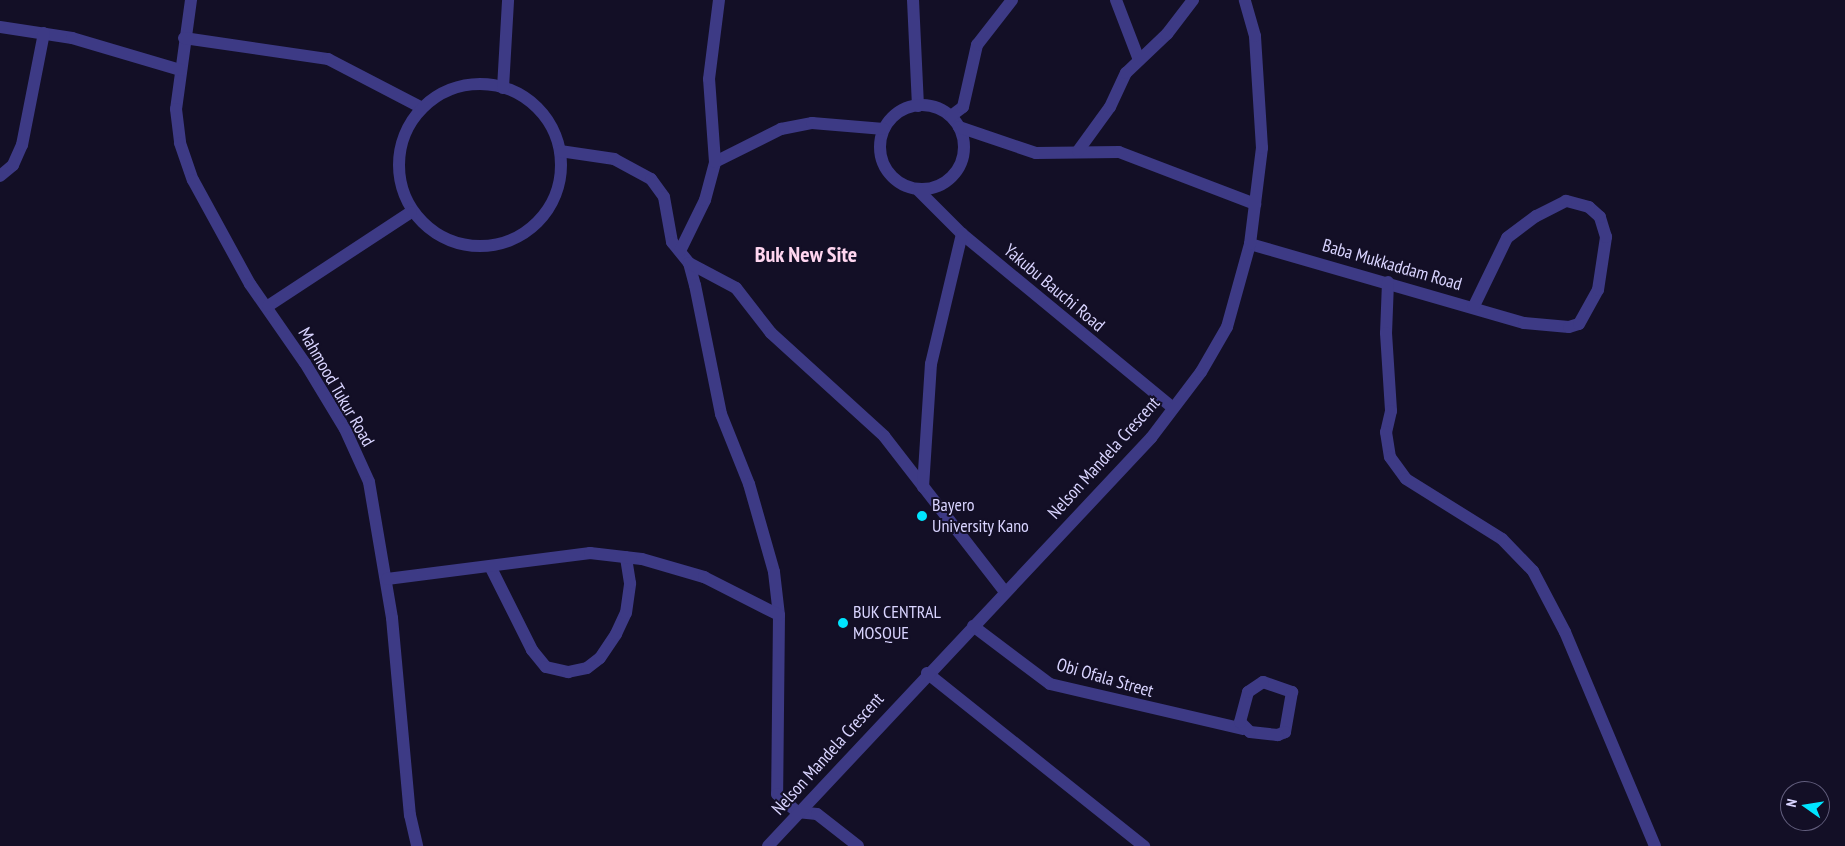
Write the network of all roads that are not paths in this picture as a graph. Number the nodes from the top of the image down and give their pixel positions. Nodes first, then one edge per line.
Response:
1 (191, 0) edge
2 (508, 0) edge
3 (719, 0) edge
4 (913, 0) edge
5 (1012, 0) edge
6 (1116, 0) edge
7 (1194, 0) edge
8 (1245, 0) edge
9 (0, 27) edge
10 (44, 33) junction
11 (184, 38) junction
12 (1139, 60) junction
13 (180, 70) junction
14 (503, 88) junction
15 (918, 106) junction
16 (422, 108) junction
17 (955, 122) junction
18 (884, 129) junction
19 (560, 151) junction
20 (1078, 151) junction
21 (716, 162) junction
22 (0, 176) edge
23 (917, 190) junction
24 (1255, 204) junction
25 (411, 212) junction
26 (962, 234) junction
27 (1250, 244) junction
28 (680, 251) junction
29 (689, 263) junction
30 (1388, 282) junction
31 (268, 306) junction
32 (1474, 306) junction
33 (1174, 408) junction
34 (923, 486) junction
35 (626, 557) junction
36 (491, 568) junction
37 (387, 579) junction
38 (1005, 592) junction
39 (779, 615) junction
40 (973, 626) junction
41 (927, 673) junction
42 (1243, 729) junction
43 (797, 812) junction
44 (417, 846) edge
45 (768, 846) edge
46 (858, 846) edge
47 (1144, 846) edge
48 (1655, 846) edge

1 - 11 street, Mahmood Tukur Road
2 - 14 street
3 - 21 street
4 - 15 street
5 - 17 street
6 - 12 street
7 - 12 street
8 - 24 street, Nelson Mandela Crescent
9 - 10 street
10 - 13 street
10 - 22 street
11 - 13 street, Mahmood Tukur Road
11 - 16 street
12 - 20 street
13 - 31 street, Mahmood Tukur Road
14 - 16 street
14 - 19 street
15 - 17 street
15 - 18 street
16 - 25 street
17 - 20 street
17 - 23 street
18 - 21 street
18 - 23 street
19 - 25 street
19 - 28 street
20 - 24 street
21 - 28 street
23 - 26 street, Yakubu Bauchi Road
24 - 27 street, Nelson Mandela Crescent
25 - 31 street
26 - 33 street, Yakubu Bauchi Road
26 - 34 street
27 - 30 street, Baba Mukkaddam Road
27 - 33 street, Nelson Mandela Crescent
28 - 29 street
29 - 34 street
29 - 39 street
30 - 32 street, Baba Mukkaddam Road
30 - 48 street
31 - 37 street, Mahmood Tukur Road
32 - 32 street, Baba Mukkaddam Road
33 - 38 street, Nelson Mandela Crescent
34 - 38 street
35 - 36 street
35 - 36 street
35 - 39 street
36 - 37 street
37 - 44 street, Mahmood Tukur Road
38 - 40 street, Nelson Mandela Crescent
39 - 43 street
40 - 41 street, Nelson Mandela Crescent
40 - 42 street, Obi Ofala Street
41 - 43 street, Nelson Mandela Crescent
41 - 47 street
42 - 42 street
43 - 45 street, Nelson Mandela Crescent
43 - 46 street

